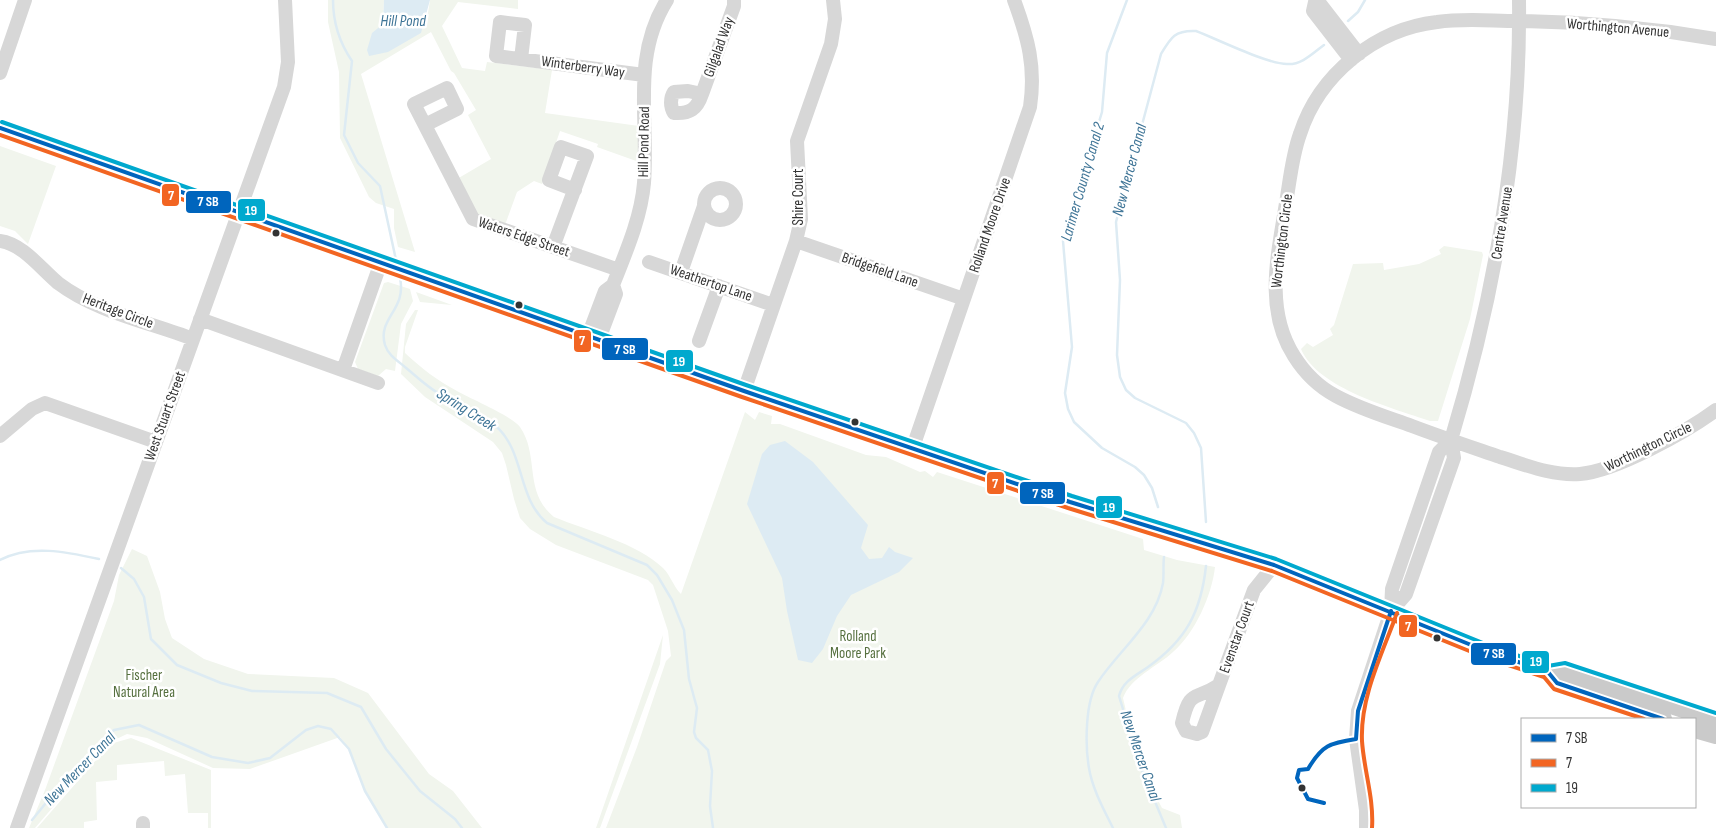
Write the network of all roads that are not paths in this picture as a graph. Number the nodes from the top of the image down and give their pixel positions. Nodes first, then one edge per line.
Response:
1 (25, 0) edge
2 (285, 0) edge
3 (667, 0) edge
4 (734, 0) edge
5 (833, 0) edge
6 (1014, 0) edge
7 (1519, 0) edge
8 (1314, 1) edge
9 (1519, 22) junction
10 (1716, 39) edge
11 (1355, 57) junction
12 (521, 59) dead end
13 (0, 73) edge
14 (644, 75) junction
15 (702, 94) dead end
16 (425, 125) dead end
17 (0, 128) edge
18 (574, 190) dead end
19 (704, 206) dead end
20 (239, 212) junction
21 (0, 241) edge
22 (796, 241) junction
23 (553, 247) junction
24 (649, 262) dead end
25 (386, 264) junction
26 (619, 270) junction
27 (681, 272) junction
28 (719, 286) junction
29 (964, 298) junction
30 (773, 305) junction
31 (200, 319) junction
32 (593, 338) junction
33 (193, 339) junction
34 (700, 341) dead end
35 (343, 370) junction
36 (378, 383) dead end
37 (744, 391) junction
38 (1716, 410) edge
39 (0, 436) edge
40 (1450, 440) junction
41 (156, 442) junction
42 (913, 447) junction
43 (1255, 559) junction
44 (1274, 565) junction
45 (1254, 590) junction
46 (1391, 611) junction
47 (1548, 672) junction
48 (1219, 685) dead end
49 (1666, 712) edge
50 (1716, 720) edge
51 (1696, 729) edge
52 (1716, 735) edge
53 (17, 828) edge
54 (1366, 828) edge

1 - 13 street
2 - 20 street, West Stuart Street
3 - 14 street, Hill Pond Road
4 - 15 street, Gilgalad Way
5 - 22 street, Shire Court
6 - 29 street, Rolland Moore Drive
7 - 9 street, Centre Avenue
8 - 11 street
9 - 10 street, Worthington Avenue
9 - 11 street, Worthington Circle
9 - 40 street, Centre Avenue
11 - 40 street, Worthington Circle
12 - 14 street, Winterberry Way
14 - 26 street, Hill Pond Road
16 - 23 street, Waters Edge Street
17 - 20 main road
18 - 23 street
19 - 27 street
20 - 25 main road
20 - 31 street, West Stuart Street
21 - 33 street, Heritage Circle
22 - 29 street, Bridgefield Lane
22 - 30 street, Shire Court
23 - 26 street, Waters Edge Street
24 - 27 street, Weathertop Lane
25 - 32 main road
25 - 35 street
26 - 32 street, Hill Pond Road
27 - 28 street, Weathertop Lane
28 - 30 street, Weathertop Lane
28 - 34 street
29 - 42 street, Rolland Moore Drive
30 - 37 street, Shire Court
31 - 33 street, West Stuart Street
31 - 35 street
32 - 37 main road
33 - 41 street, West Stuart Street
35 - 36 street
37 - 42 main road
38 - 40 street, Worthington Circle
39 - 41 street
40 - 46 street, Centre Avenue
41 - 53 street, West Stuart Street
42 - 43 main road
43 - 44 main road
43 - 45 street, Evenstar Court
44 - 45 street, Evenstar Court
44 - 46 main road
45 - 48 street, Evenstar Court
46 - 47 main road
46 - 54 street
47 - 49 main road
47 - 49 main road
49 - 50 main road
51 - 52 main road

